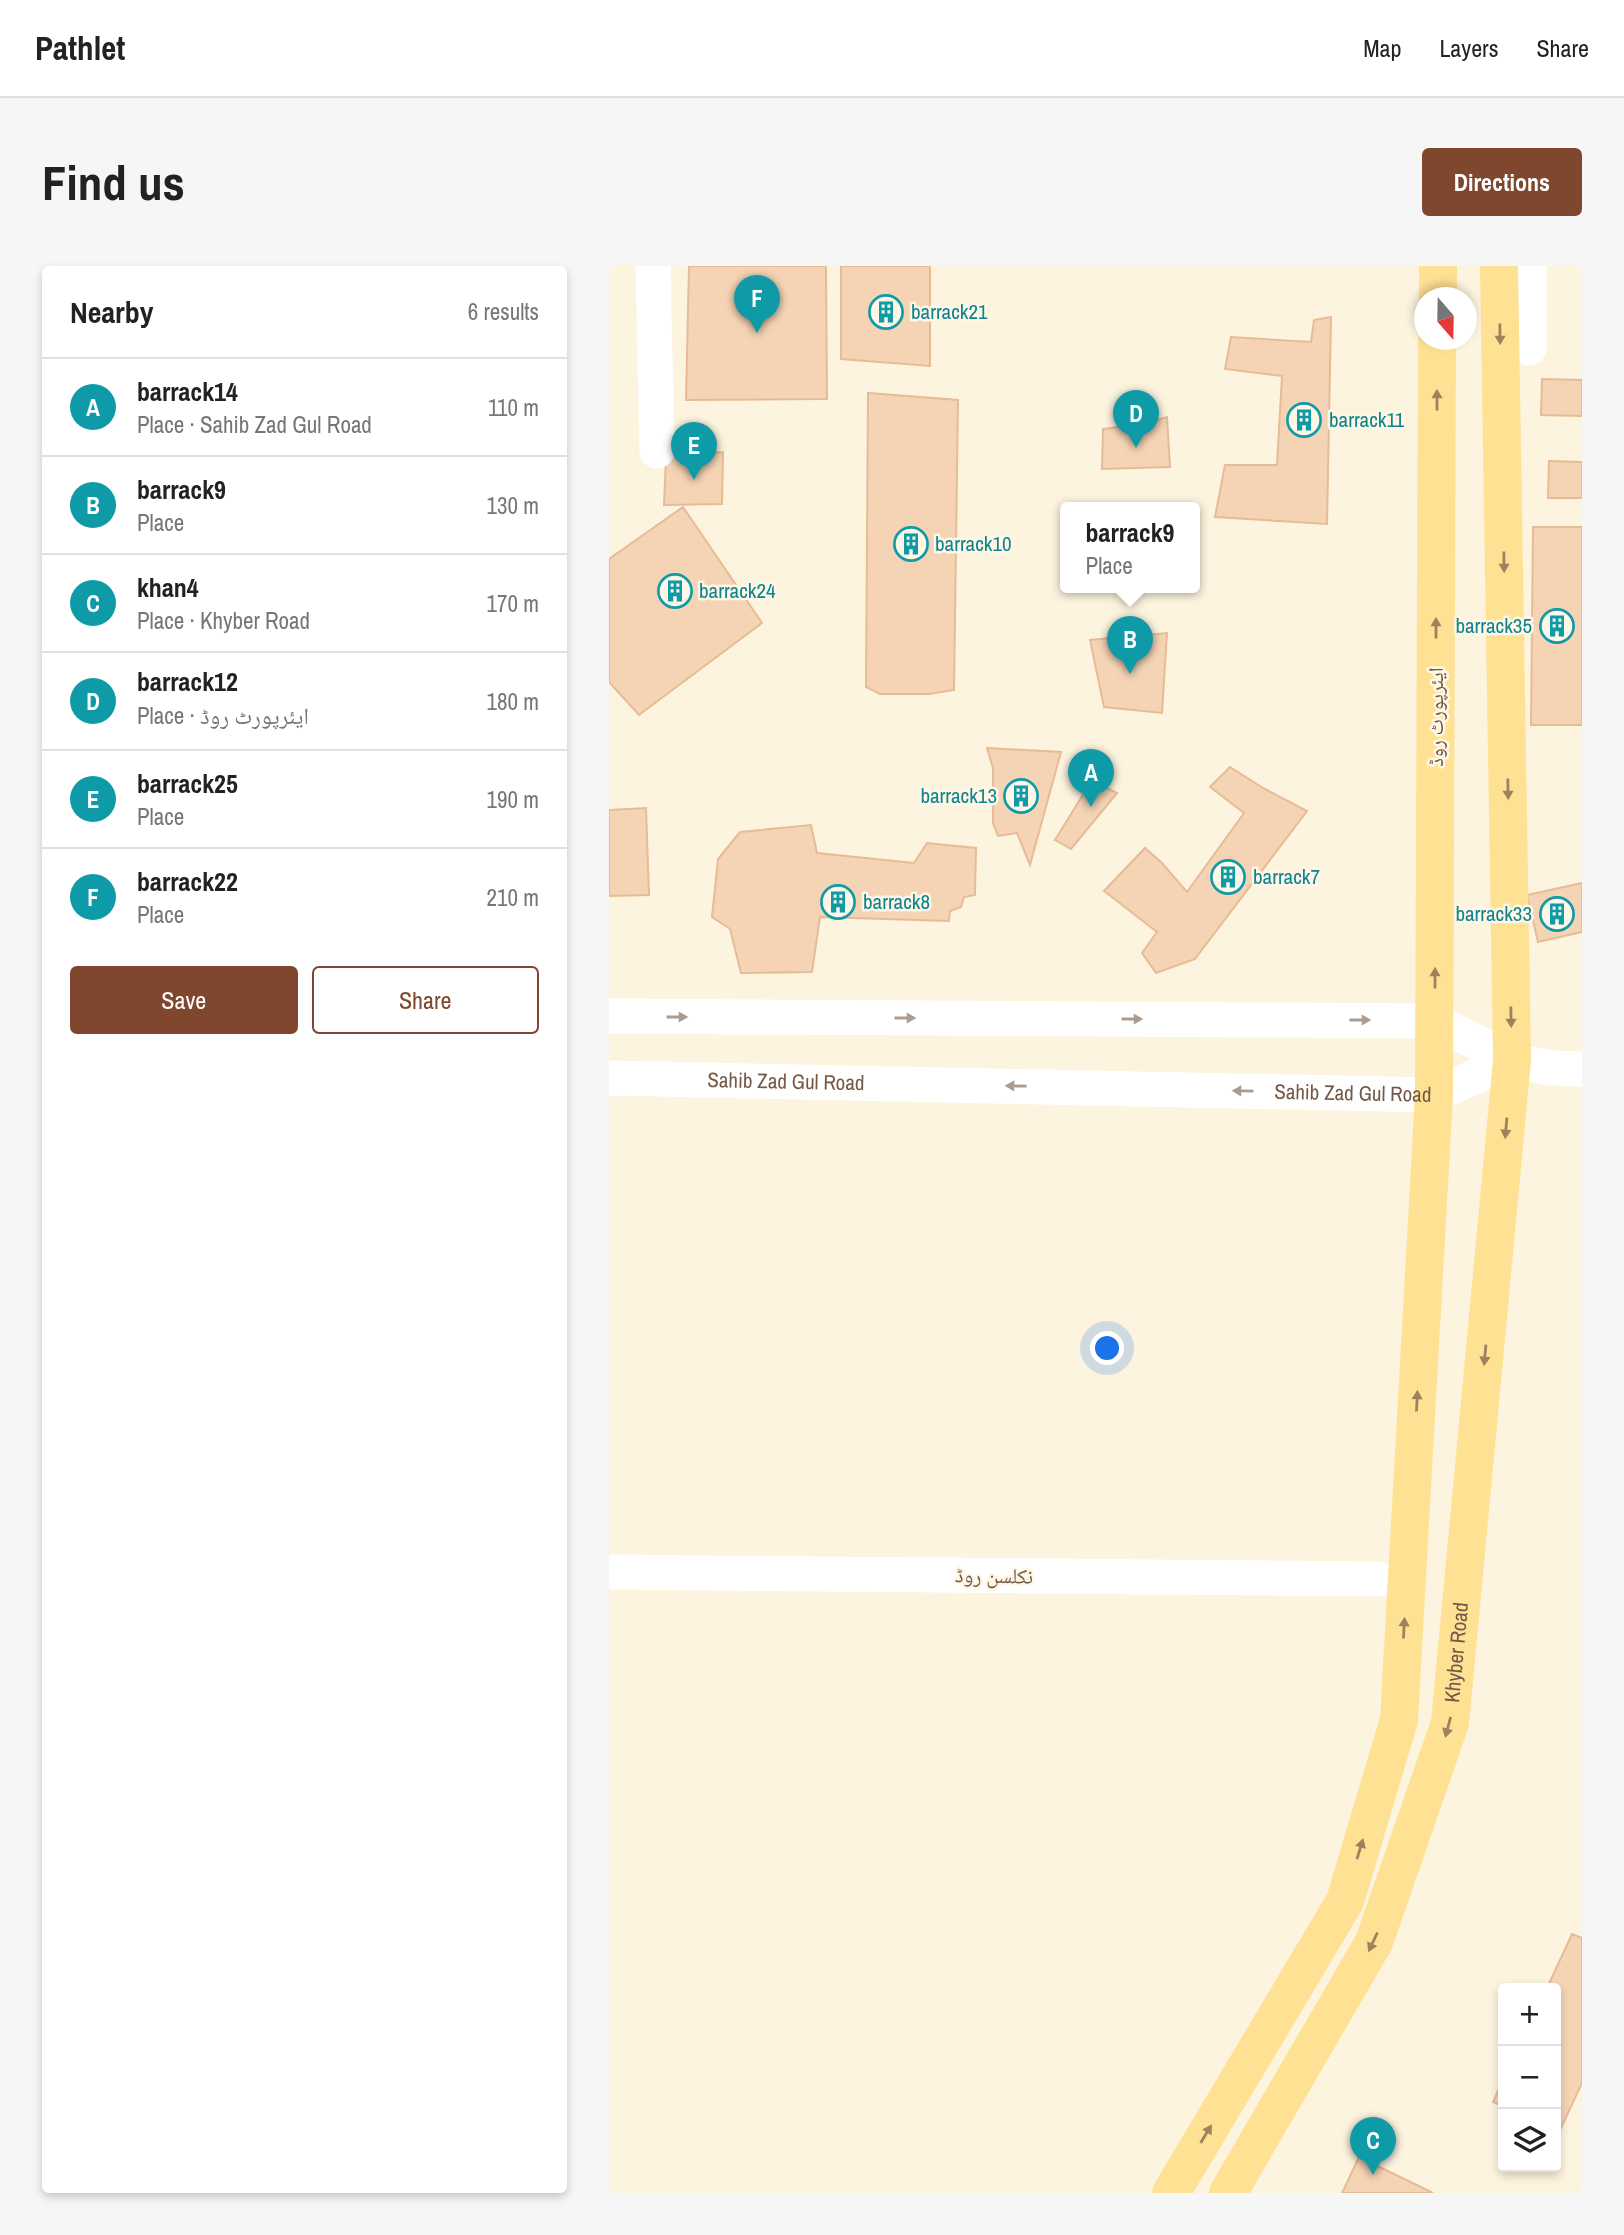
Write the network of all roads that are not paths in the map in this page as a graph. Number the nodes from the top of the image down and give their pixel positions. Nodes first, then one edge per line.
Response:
1 (653, 266) edge
2 (1438, 266) edge
3 (1499, 266) edge
4 (1529, 266) edge
5 (1438, 287) edge
6 (1529, 348) dead end
7 (1437, 350) edge
8 (657, 451) dead end
9 (609, 1016) edge
10 (1434, 1021) junction
11 (1512, 1060) junction
12 (1582, 1069) edge
13 (609, 1078) edge
14 (1434, 1095) junction
15 (609, 1572) edge
16 (1378, 1579) dead end
17 (1171, 2193) edge
18 (1228, 2193) edge

1 - 8 street
2 - 5 main road
3 -> 11 main road, Khyber Road
4 - 6 street
10 -> 7 main road, ایئرپورٹ روڈ
9 -> 10 street
10 - 11 street
10 - 14 main road, ایئرپورٹ روڈ
11 - 12 street
11 - 14 street, Sahib Zad Gul Road
11 -> 18 main road, Khyber Road
14 -> 13 street, Sahib Zad Gul Road
17 -> 14 main road
15 - 16 street, نکلسن روڈ

